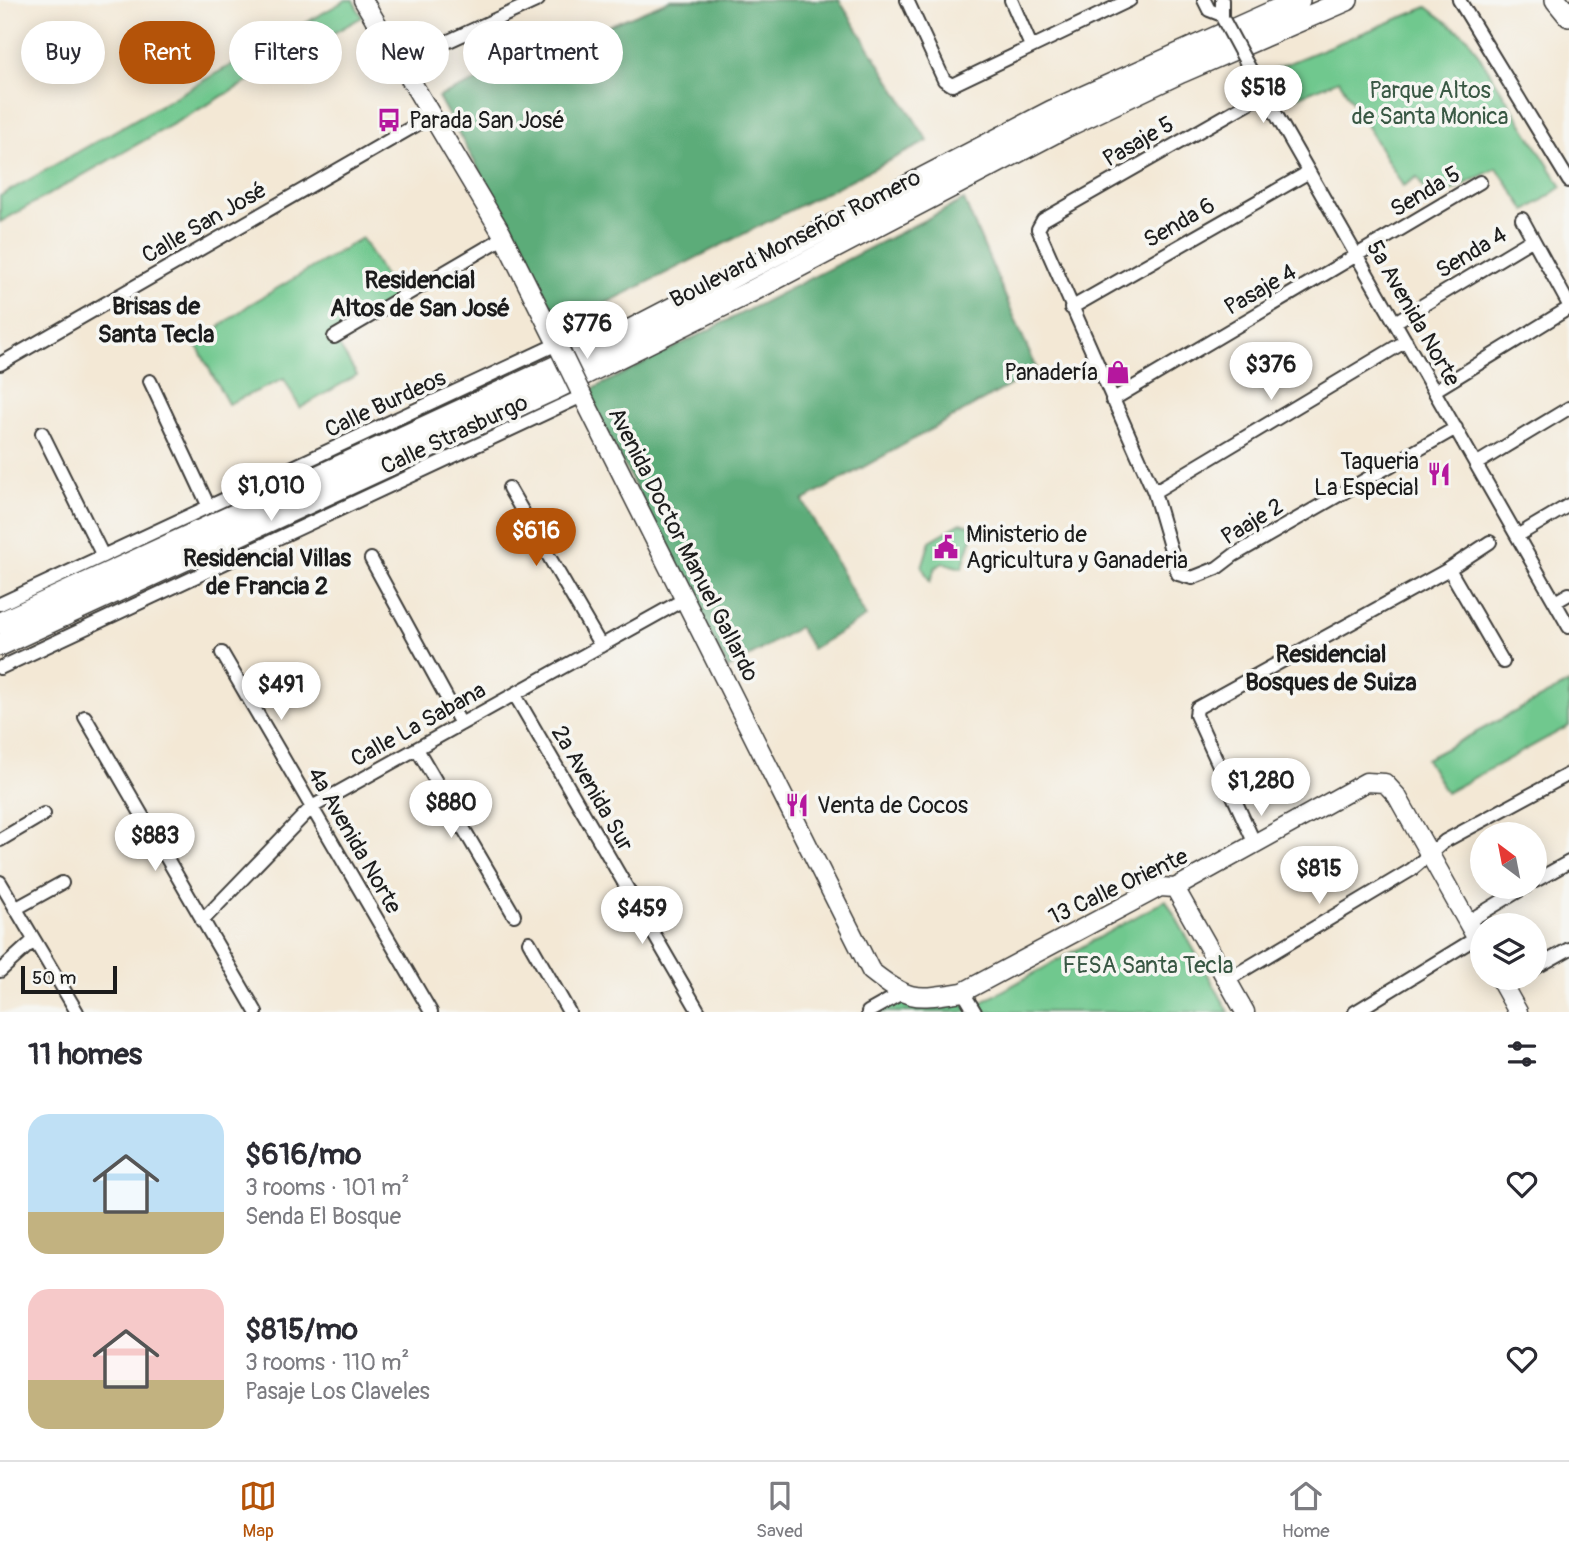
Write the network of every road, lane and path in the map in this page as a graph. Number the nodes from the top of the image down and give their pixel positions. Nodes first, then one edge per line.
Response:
1 (363, 0) edge
2 (538, 0) edge
3 (906, 0) edge
4 (1011, 0) edge
5 (1204, 0) edge
6 (1222, 0) edge
7 (1299, 0) edge
8 (1347, 0) edge
9 (1459, 0) edge
10 (1556, 0) edge
11 (1123, 1) edge
12 (1569, 16) edge
13 (1223, 17) junction
14 (449, 41) edge
15 (1031, 46) junction
16 (1264, 94) junction
17 (430, 117) junction
18 (1309, 172) junction
19 (1569, 181) edge
20 (1480, 182) dead end
21 (1522, 219) dead end
22 (503, 238) junction
23 (1533, 239) junction
24 (1357, 257) junction
25 (1569, 307) edge
26 (1071, 308) junction
27 (1395, 323) junction
28 (334, 337) dead end
29 (1406, 341) junction
30 (559, 347) junction
31 (0, 364) edge
32 (150, 381) dead end
33 (1434, 391) junction
34 (580, 393) junction
35 (1112, 400) junction
36 (1569, 408) edge
37 (1456, 428) junction
38 (42, 433) dead end
39 (1476, 464) junction
40 (509, 488) dead end
41 (1154, 492) junction
42 (1569, 505) edge
43 (209, 508) junction
44 (1517, 536) junction
45 (1490, 542) dead end
46 (103, 556) junction
47 (371, 559) dead end
48 (1449, 569) junction
49 (1569, 594) edge
50 (683, 600) junction
51 (1555, 602) junction
52 (0, 604) edge
53 (0, 623) edge
54 (1569, 627) edge
55 (0, 645) edge
56 (601, 646) junction
57 (222, 653) dead end
58 (1503, 662) dead end
59 (0, 668) edge
60 (515, 695) junction
61 (85, 717) dead end
62 (461, 724) junction
63 (417, 749) junction
64 (1569, 774) edge
65 (312, 807) junction
66 (44, 814) dead end
67 (0, 840) edge
68 (1255, 844) junction
69 (1428, 854) junction
70 (1569, 862) edge
71 (1547, 874) edge
72 (0, 883) edge
73 (62, 883) dead end
74 (1175, 888) junction
75 (1512, 900) edge
76 (15, 909) junction
77 (1498, 913) edge
78 (514, 915) dead end
79 (202, 921) junction
80 (1470, 927) edge
81 (1470, 939) edge
82 (33, 941) junction
83 (529, 942) dead end
84 (1569, 949) edge
85 (1547, 961) edge
86 (0, 971) edge
87 (1227, 979) junction
88 (1510, 990) edge
89 (963, 992) junction
90 (900, 994) junction
91 (77, 1012) edge
92 (256, 1012) edge
93 (431, 1012) edge
94 (569, 1012) edge
95 (699, 1012) edge
96 (868, 1012) edge
97 (975, 1012) edge
98 (1245, 1012) edge
99 (1355, 1012) edge
100 (1518, 1012) edge

1 - 17 street, Avenida Doctor Manuel Gallardo
2 - 14 street
3 - 15 street
4 - 15 street
5 - 13 street, 5a Avenida Norte
6 - 13 street, 5a Avenida Norte
7 - 53 highway, Boulevard Monseñor Romero
8 - 55 highway, Boulevard Monseñor Romero
9 - 19 street
10 - 12 highway
11 - 15 street
13 - 16 street, 5a Avenida Norte, bridge
16 - 18 street, 5a Avenida Norte
16 - 26 street, Pasaje 5
17 - 22 street, Avenida Doctor Manuel Gallardo
17 - 31 street, Calle San José
18 - 24 street, 5a Avenida Norte
18 - 26 street, Senda 6
20 - 24 street, Senda 5
21 - 23 street
22 - 28 street
22 - 30 street, Avenida Doctor Manuel Gallardo
23 - 25 street
23 - 27 street, Senda 4
24 - 27 street, 5a Avenida Norte
24 - 35 street, Pasaje 4
25 - 33 street
26 - 35 street
27 - 29 street, 5a Avenida Norte
29 - 33 street, 5a Avenida Norte
29 - 41 street
30 - 34 street, Avenida Doctor Manuel Gallardo, bridge
30 - 43 street, Calle Burdeos
32 - 43 street
33 - 37 street, 5a Avenida Norte
34 - 50 street, Avenida Doctor Manuel Gallardo
34 - 59 street, Calle Strasburgo
35 - 41 street
36 - 39 street
37 - 39 street, 5a Avenida Norte
37 - 41 street, Paaje 2
38 - 46 street
39 - 44 street, 5a Avenida Norte
40 - 56 street
42 - 44 street
43 - 46 street, Calle Burdeos
44 - 51 street, 5a Avenida Norte
45 - 48 street
46 - 52 street, Calle Burdeos
47 - 62 street
48 - 58 street
48 - 68 street
49 - 51 street
50 - 56 street, Calle La Sabana
50 - 90 street, Avenida Doctor Manuel Gallardo
51 - 54 street, 5a Avenida Norte
56 - 60 street, Calle La Sabana
57 - 65 street, 4a Avenida Norte
60 - 62 street, Calle La Sabana
60 - 95 street, 2a Avenida Sur
61 - 79 street
62 - 63 street, Calle La Sabana
63 - 65 street, Calle La Sabana
63 - 78 street
64 - 69 street
65 - 79 street, Calle La Sabana
65 - 93 street, 4a Avenida Norte
66 - 67 street
68 - 69 street, 13 Calle Oriente
68 - 74 street, 13 Calle Oriente
69 - 80 street
69 - 87 street
70 - 71 street
72 - 76 street
73 - 76 street
74 - 87 street
74 - 89 street, 13 Calle Oriente
75 - 77 street
76 - 82 street
79 - 92 street
81 - 99 street
82 - 86 street
82 - 91 street
83 - 94 street
84 - 85 street
87 - 98 street
88 - 100 street
89 - 90 street
89 - 97 street
90 - 96 street

